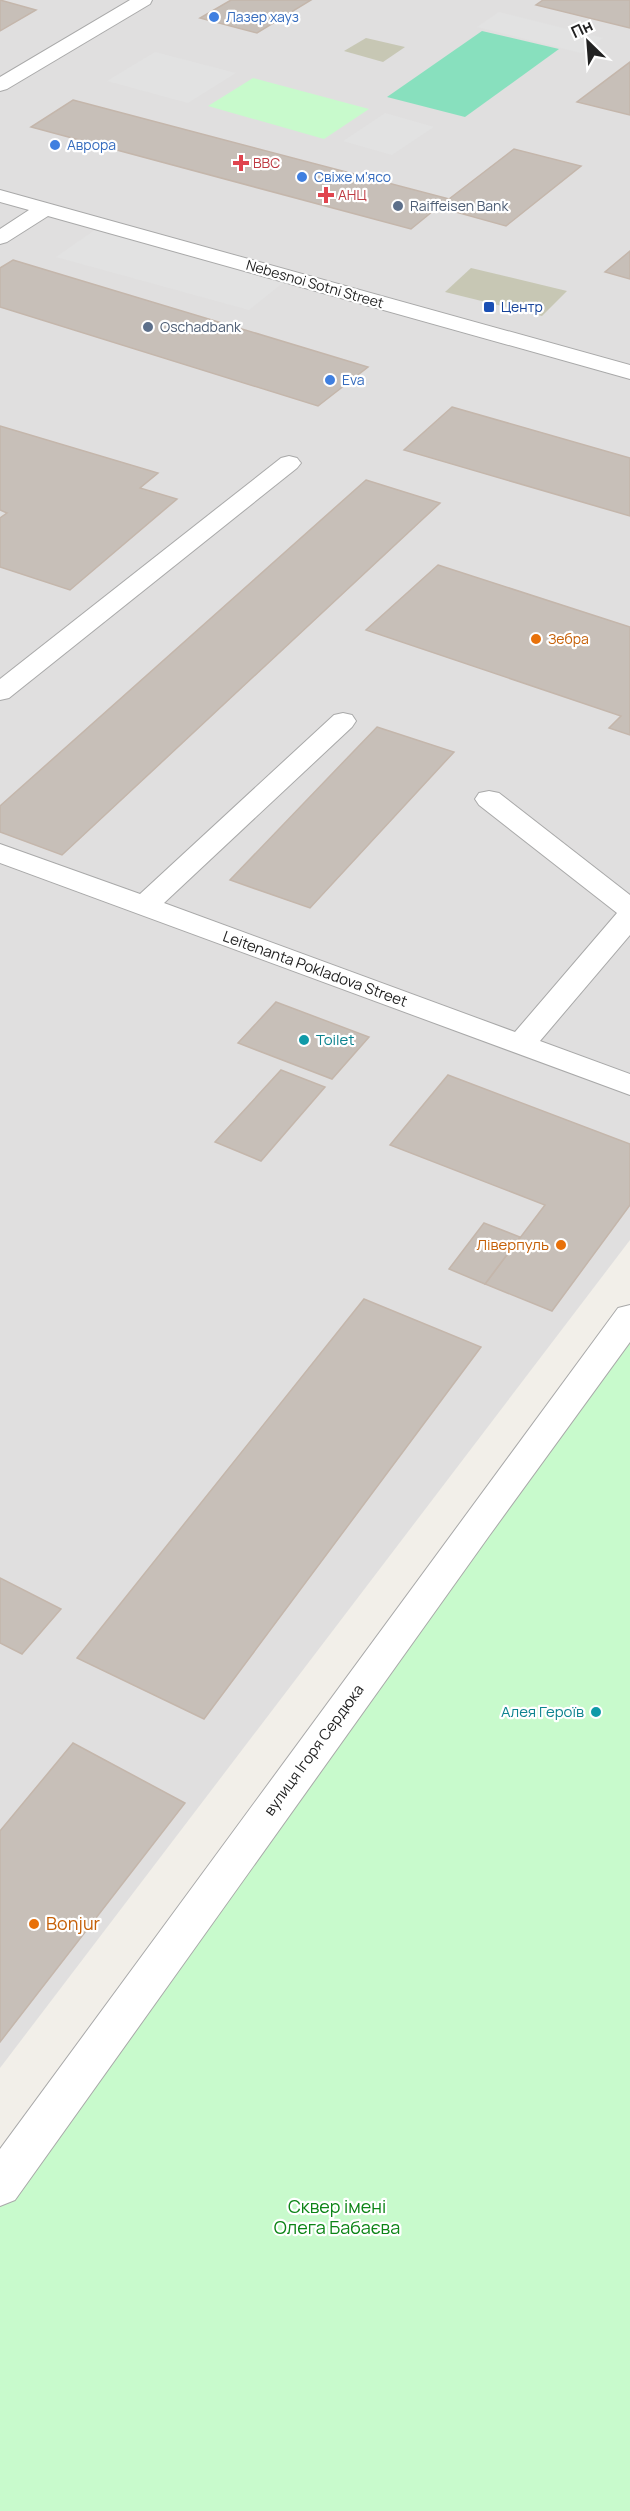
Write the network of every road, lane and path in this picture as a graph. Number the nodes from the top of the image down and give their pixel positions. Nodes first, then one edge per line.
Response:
1 (143, 0) edge
2 (0, 85) edge
3 (0, 196) edge
4 (45, 209) junction
5 (0, 238) edge
6 (630, 372) edge
7 (289, 463) dead end
8 (0, 692) edge
9 (344, 721) dead end
10 (489, 798) dead end
11 (0, 853) edge
12 (144, 906) junction
13 (630, 909) edge
14 (630, 916) edge
15 (520, 1045) junction
16 (630, 1085) edge
17 (630, 1317) edge
18 (0, 2185) edge

1 - 2 street
3 - 4 street, Nebesnoi Sotni Street
4 - 5 street
4 - 6 street, Nebesnoi Sotni Street
7 - 8 street
9 - 12 street
10 - 13 street
11 - 12 street, Leitenanta Pokladova Street
12 - 15 street, Leitenanta Pokladova Street
14 - 15 street
15 - 16 street, Leitenanta Pokladova Street
17 - 18 street, вулиця Ігоря Сердюка

